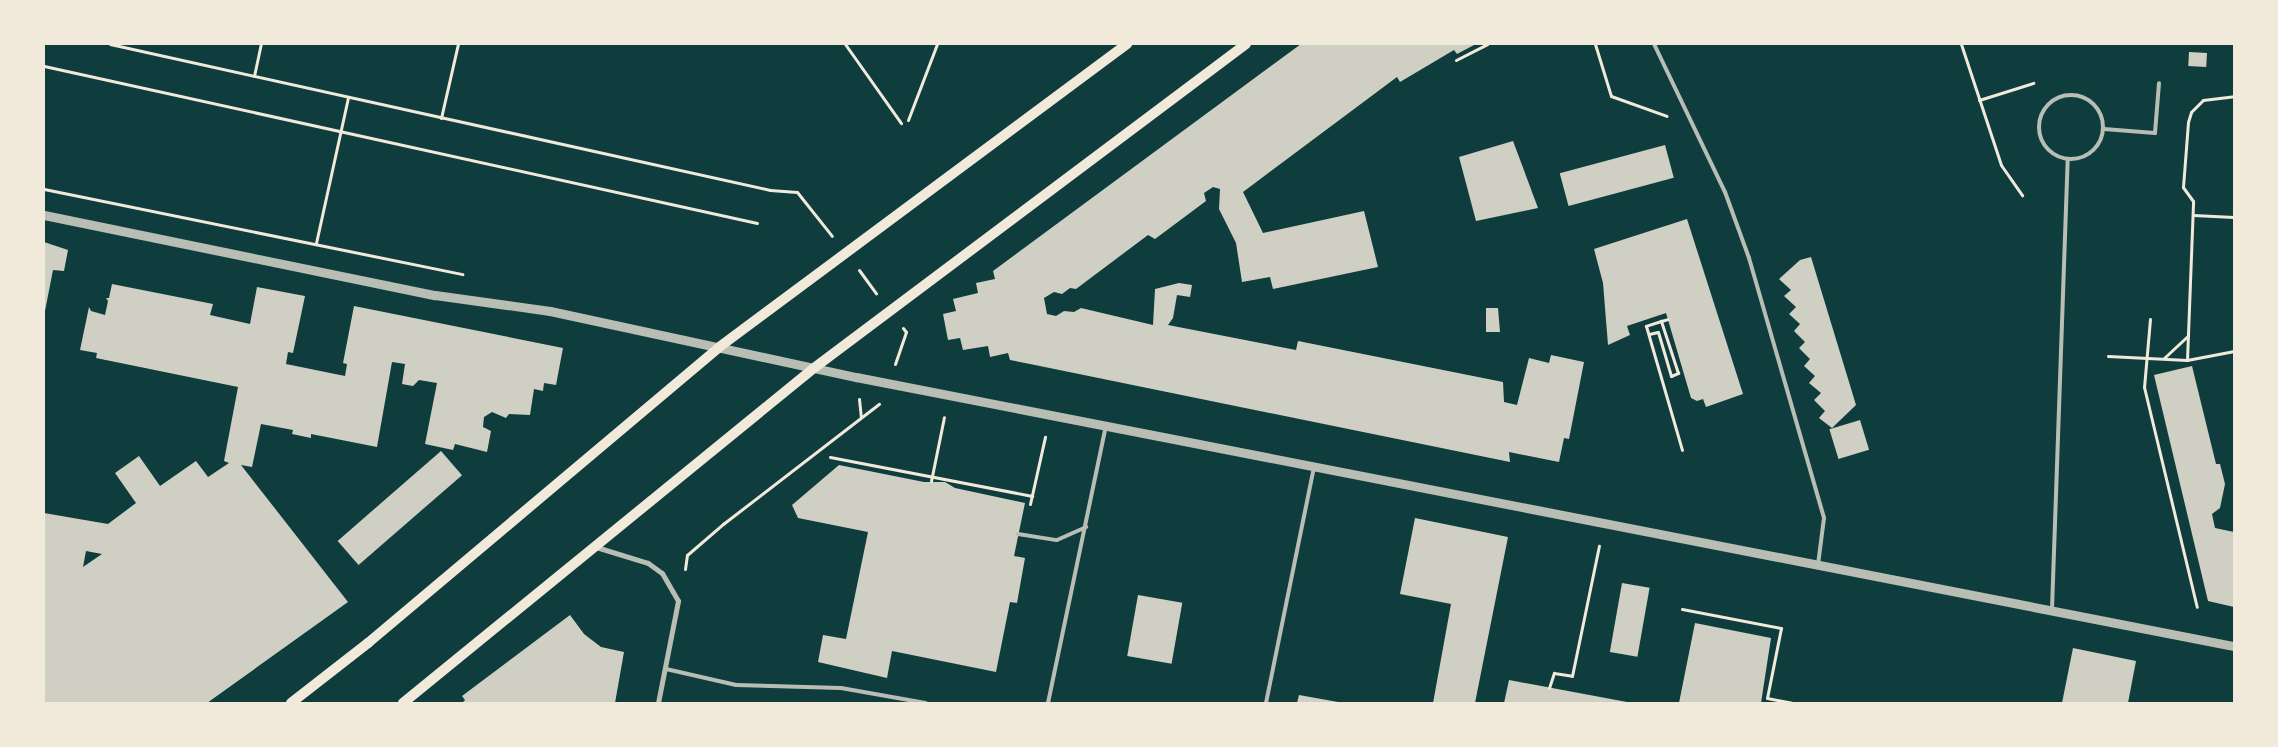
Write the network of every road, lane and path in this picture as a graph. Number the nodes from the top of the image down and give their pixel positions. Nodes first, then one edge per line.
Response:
1 (110, 44) edge
2 (261, 44) edge
3 (458, 44) edge
4 (845, 44) edge
5 (937, 44) edge
6 (1127, 44) edge
7 (1246, 44) edge
8 (1487, 44) edge
9 (1595, 44) edge
10 (1654, 44) edge
11 (1960, 44) edge
12 (1456, 60) dead end
13 (44, 66) edge
14 (254, 76) junction
15 (2159, 83) dead end
16 (2033, 84) dead end
17 (2234, 96) edge
18 (348, 97) junction
19 (1979, 100) junction
20 (441, 118) junction
21 (1671, 118) dead end
22 (908, 120) dead end
23 (901, 123) dead end
24 (2104, 129) junction
25 (340, 131) junction
26 (2068, 160) junction
27 (44, 189) edge
28 (2022, 195) dead end
29 (44, 215) edge
30 (2193, 215) junction
31 (2234, 217) edge
32 (757, 223) dead end
33 (316, 243) junction
34 (845, 252) junction
35 (469, 276) dead end
36 (889, 310) junction
37 (1668, 319) dead end
38 (2150, 319) dead end
39 (1661, 321) junction
40 (1649, 334) junction
41 (2188, 336) junction
42 (718, 348) junction
43 (2234, 351) edge
44 (897, 356) dead end
45 (2108, 356) dead end
46 (2147, 358) junction
47 (2164, 358) junction
48 (2188, 360) junction
49 (814, 368) junction
50 (884, 398) dead end
51 (944, 417) dead end
52 (1106, 426) junction
53 (1044, 437) dead end
54 (1682, 450) dead end
55 (830, 457) dead end
56 (1314, 466) junction
57 (932, 476) junction
58 (930, 481) dead end
59 (1032, 496) junction
60 (1030, 504) dead end
61 (1086, 527) junction
62 (1018, 534) dead end
63 (596, 546) junction
64 (1599, 546) dead end
65 (1818, 565) junction
66 (678, 601) junction
67 (2197, 607) dead end
68 (1682, 609) dead end
69 (2052, 611) junction
70 (2234, 646) edge
71 (666, 669) junction
72 (1550, 688) dead end
73 (291, 703) edge
74 (403, 703) edge
75 (658, 703) edge
76 (926, 703) edge
77 (1048, 703) edge
78 (1266, 703) edge
79 (1792, 703) edge

1 - 14 path
2 - 14 path
3 - 20 path
4 - 23 path
5 - 22 path
6 - 34 main road
7 - 36 main road
8 - 12 path
9 - 21 path
10 - 65 lane
11 - 19 path
13 - 25 path
14 - 18 path
15 - 24 lane
16 - 19 path
17 - 30 path
18 - 20 path
18 - 25 path
19 - 28 path
20 - 34 path
24 - 26 lane
24 - 26 lane
25 - 32 path
25 - 33 path
26 - 69 lane
27 - 33 path
29 - 42 street
30 - 31 path
30 - 41 path
33 - 35 path
34 - 36 path
34 - 42 main road
36 - 44 path
36 - 49 main road
37 - 39 path
38 - 46 path
39 - 40 path
39 - 40 path
40 - 54 path
41 - 47 path
41 - 48 path
42 - 49 street
42 - 73 main road
43 - 48 path
45 - 46 path
46 - 47 path
46 - 67 path
47 - 48 path
49 - 52 street
49 - 63 main road
50 - 66 path
51 - 57 path
52 - 56 street
52 - 61 lane
53 - 59 path
55 - 57 path
56 - 65 street
56 - 78 lane
57 - 58 path
57 - 59 path
59 - 60 path
61 - 62 lane
61 - 77 lane
63 - 66 street
63 - 74 main road
64 - 72 path
65 - 69 street
66 - 71 street
68 - 79 path
69 - 70 street
71 - 75 street
71 - 76 lane

